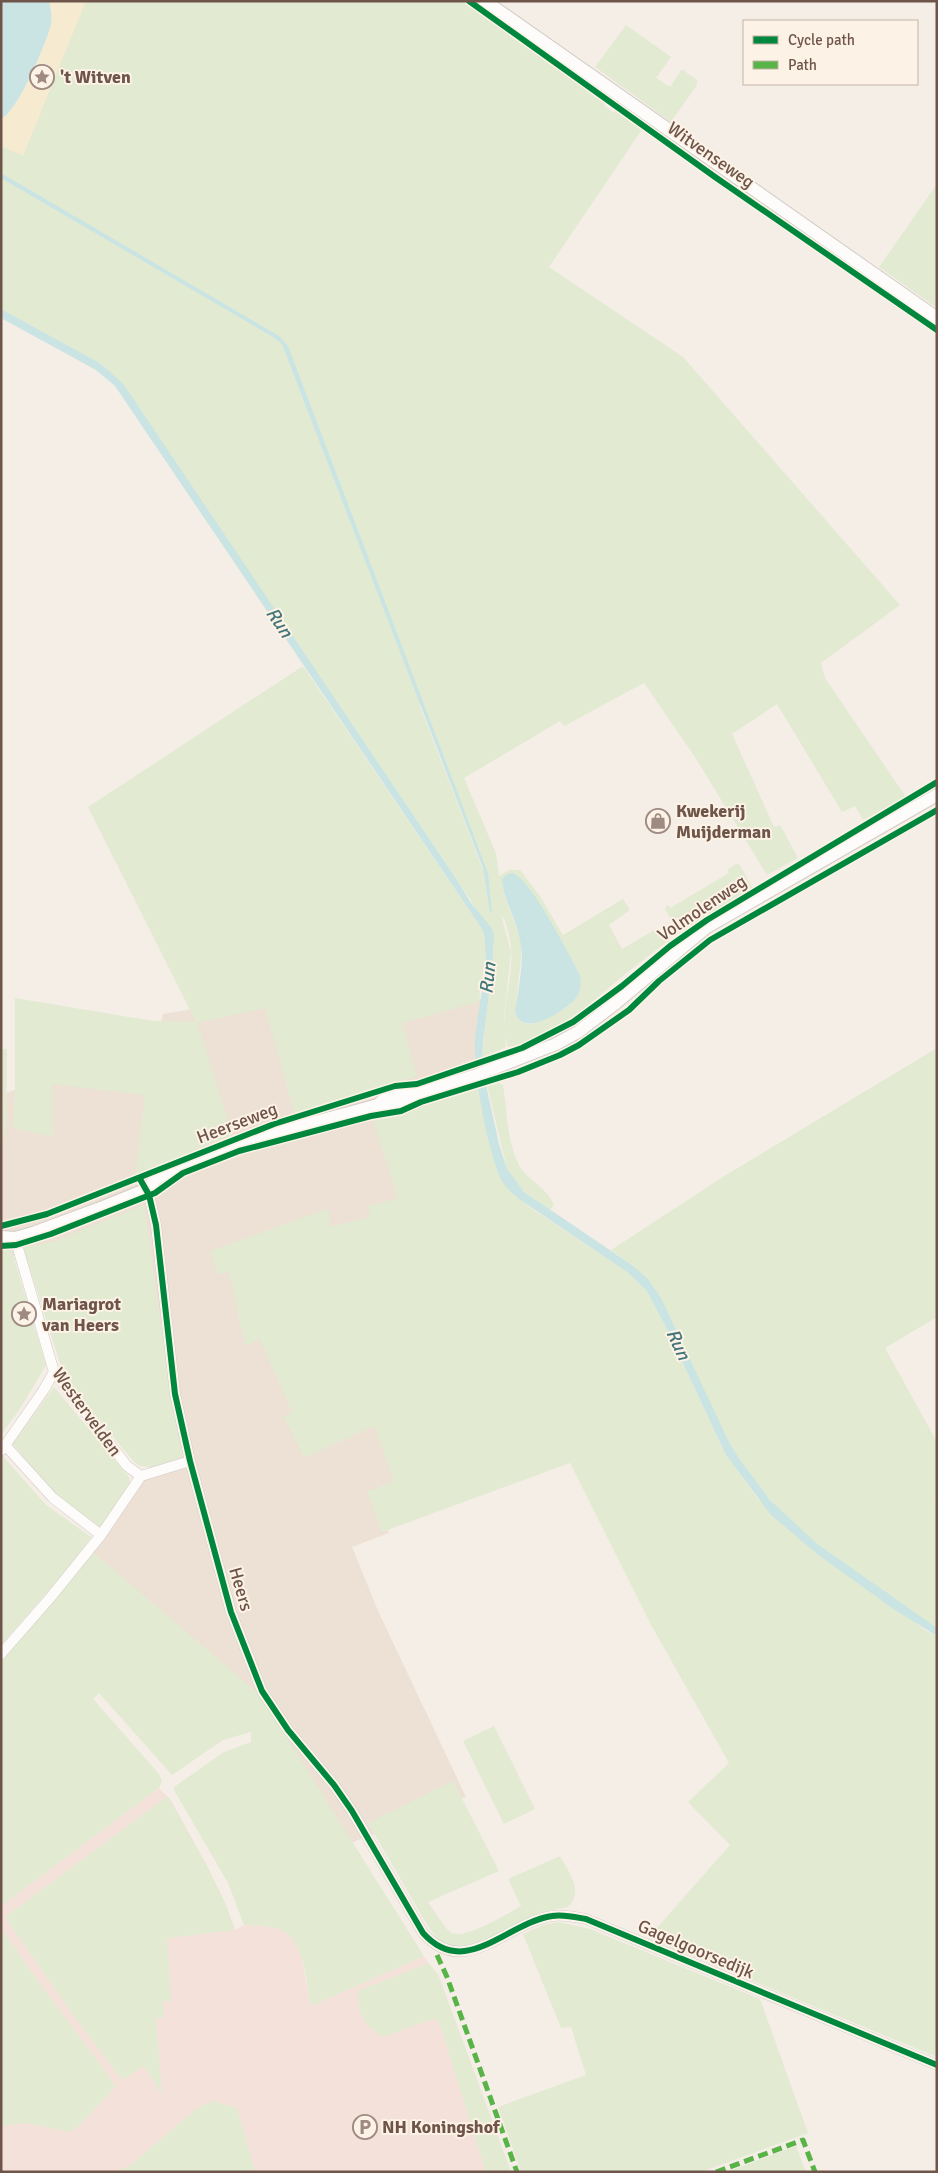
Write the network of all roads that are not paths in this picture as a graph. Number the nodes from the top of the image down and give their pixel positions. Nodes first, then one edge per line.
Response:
1 (485, 1) edge
2 (937, 318) edge
3 (937, 796) edge
4 (514, 1061) joint
5 (145, 1190) junction
6 (1, 1237) edge
7 (15, 1238) junction
8 (54, 1372) junction
9 (3, 1448) edge
10 (190, 1461) junction
11 (141, 1476) junction
12 (101, 1535) junction
13 (1, 1654) edge
14 (439, 1951) joint
15 (937, 2065) edge

1 - 2 street, Witvenseweg
3 - 4 street, Volmolenweg
4 - 5 street, Heerseweg
5 - 7 street, Heerseweg
5 - 10 street, Heers
6 - 7 street, Heerseweg
7 - 8 street, Westervelden
8 - 9 street
8 - 11 street, Westervelden
9 - 12 street
10 - 11 street
10 - 14 street, Heers
11 - 12 street
12 - 13 street
14 - 15 street, Gagelgoorsedijk

